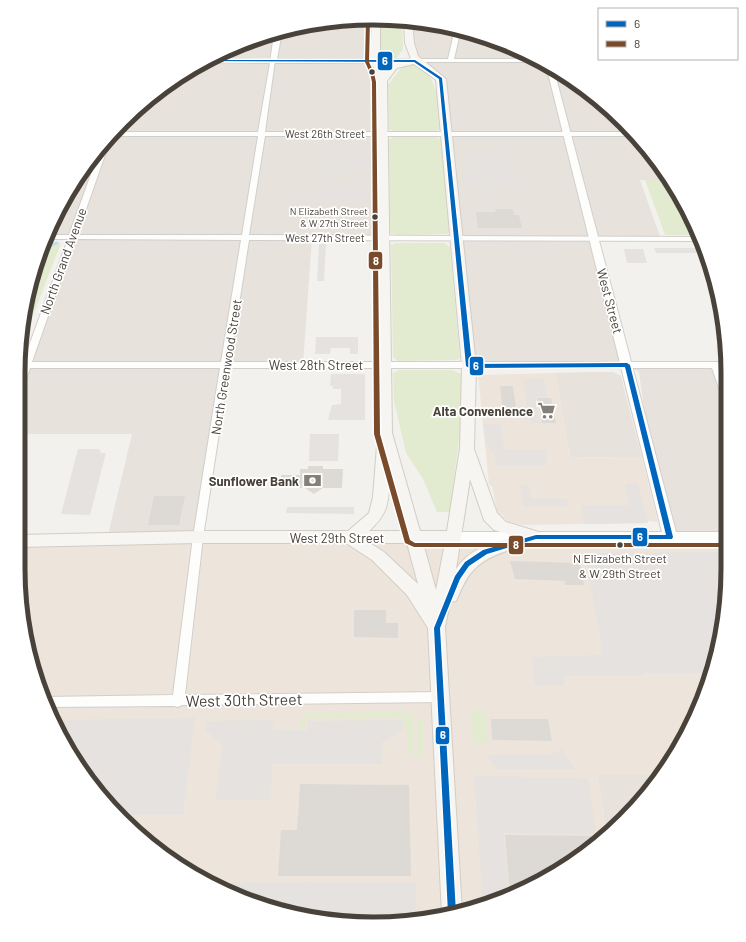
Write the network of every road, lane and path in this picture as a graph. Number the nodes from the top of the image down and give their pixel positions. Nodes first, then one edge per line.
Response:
1 (376, 25) edge
2 (408, 27) edge
3 (457, 36) edge
4 (277, 39) edge
5 (219, 61) edge
6 (273, 61) junction
7 (375, 61) junction
8 (415, 61) junction
9 (451, 61) junction
10 (527, 61) edge
11 (551, 75) edge
12 (382, 81) junction
13 (120, 134) edge
14 (262, 134) junction
15 (382, 134) junction
16 (446, 134) junction
17 (566, 134) junction
18 (626, 134) edge
19 (102, 155) edge
20 (52, 237) edge
21 (72, 237) junction
22 (246, 238) junction
23 (383, 238) junction
24 (456, 239) junction
25 (594, 239) junction
26 (695, 239) edge
27 (715, 364) junction
28 (721, 364) edge
29 (26, 365) joint
30 (384, 365) junction
31 (627, 365) junction
32 (226, 366) junction
33 (469, 366) junction
34 (721, 381) edge
35 (385, 433) junction
36 (467, 448) junction
37 (198, 537) junction
38 (414, 537) junction
39 (454, 537) junction
40 (536, 537) junction
41 (670, 537) junction
42 (721, 537) edge
43 (351, 538) junction
44 (25, 541) edge
45 (438, 628) junction
46 (441, 697) junction
47 (51, 702) edge
48 (178, 702) junction
49 (452, 908) edge

1 - 7 main road
2 - 8 main road
3 - 9 street
4 - 6 street, North Greenwood Street
5 - 6 street
6 - 7 street
6 - 14 street, North Greenwood Street
7 - 8 street
7 - 12 main road
8 - 9 street
8 - 12 main road
8 - 16 main road
9 - 10 street
11 - 17 street, West Street
12 - 15 main road
13 - 14 street, West 26th Street
14 - 15 street, West 26th Street
14 - 22 street, North Greenwood Street
15 - 16 street, West 26th Street
15 - 23 main road
16 - 17 street, West 26th Street
16 - 24 main road
17 - 18 street, West 26th Street
17 - 25 street, West Street
19 - 21 street, North Grand Avenue
20 - 21 street, West 27th Street
21 - 22 street, West 27th Street
21 - 29 street, North Grand Avenue
22 - 23 street, West 27th Street
22 - 32 street, North Greenwood Street
23 - 24 street, West 27th Street
23 - 30 main road
24 - 25 street, West 27th Street
24 - 33 main road
25 - 26 street, West 27th Street
25 - 31 street, West Street
27 - 28 street, West 28th Street
27 - 31 street, West 28th Street
27 - 34 street
29 - 32 street, West 28th Street
30 - 32 street, West 28th Street
30 - 33 street, West 28th Street
30 - 35 main road
31 - 33 street, West 28th Street
31 - 41 street, West Street
32 - 37 street, North Greenwood Street
33 - 36 main road
35 - 38 main road
35 - 43 main road
36 - 39 main road
36 - 40 main road
37 - 43 main road, West 29th Street
37 - 44 main road, West 29th Street
37 - 48 street, North Greenwood Street
38 - 39 main road, West 29th Street
38 - 43 main road, West 29th Street
38 - 45 main road
39 - 40 street, West 29th Street
39 - 45 main road
40 - 41 street, West 29th Street
40 - 45 main road
41 - 42 street, West 29th Street
43 - 45 main road
45 - 46 main road
46 - 48 street, West 30th Street
46 - 49 main road
47 - 48 street, West 30th Street

